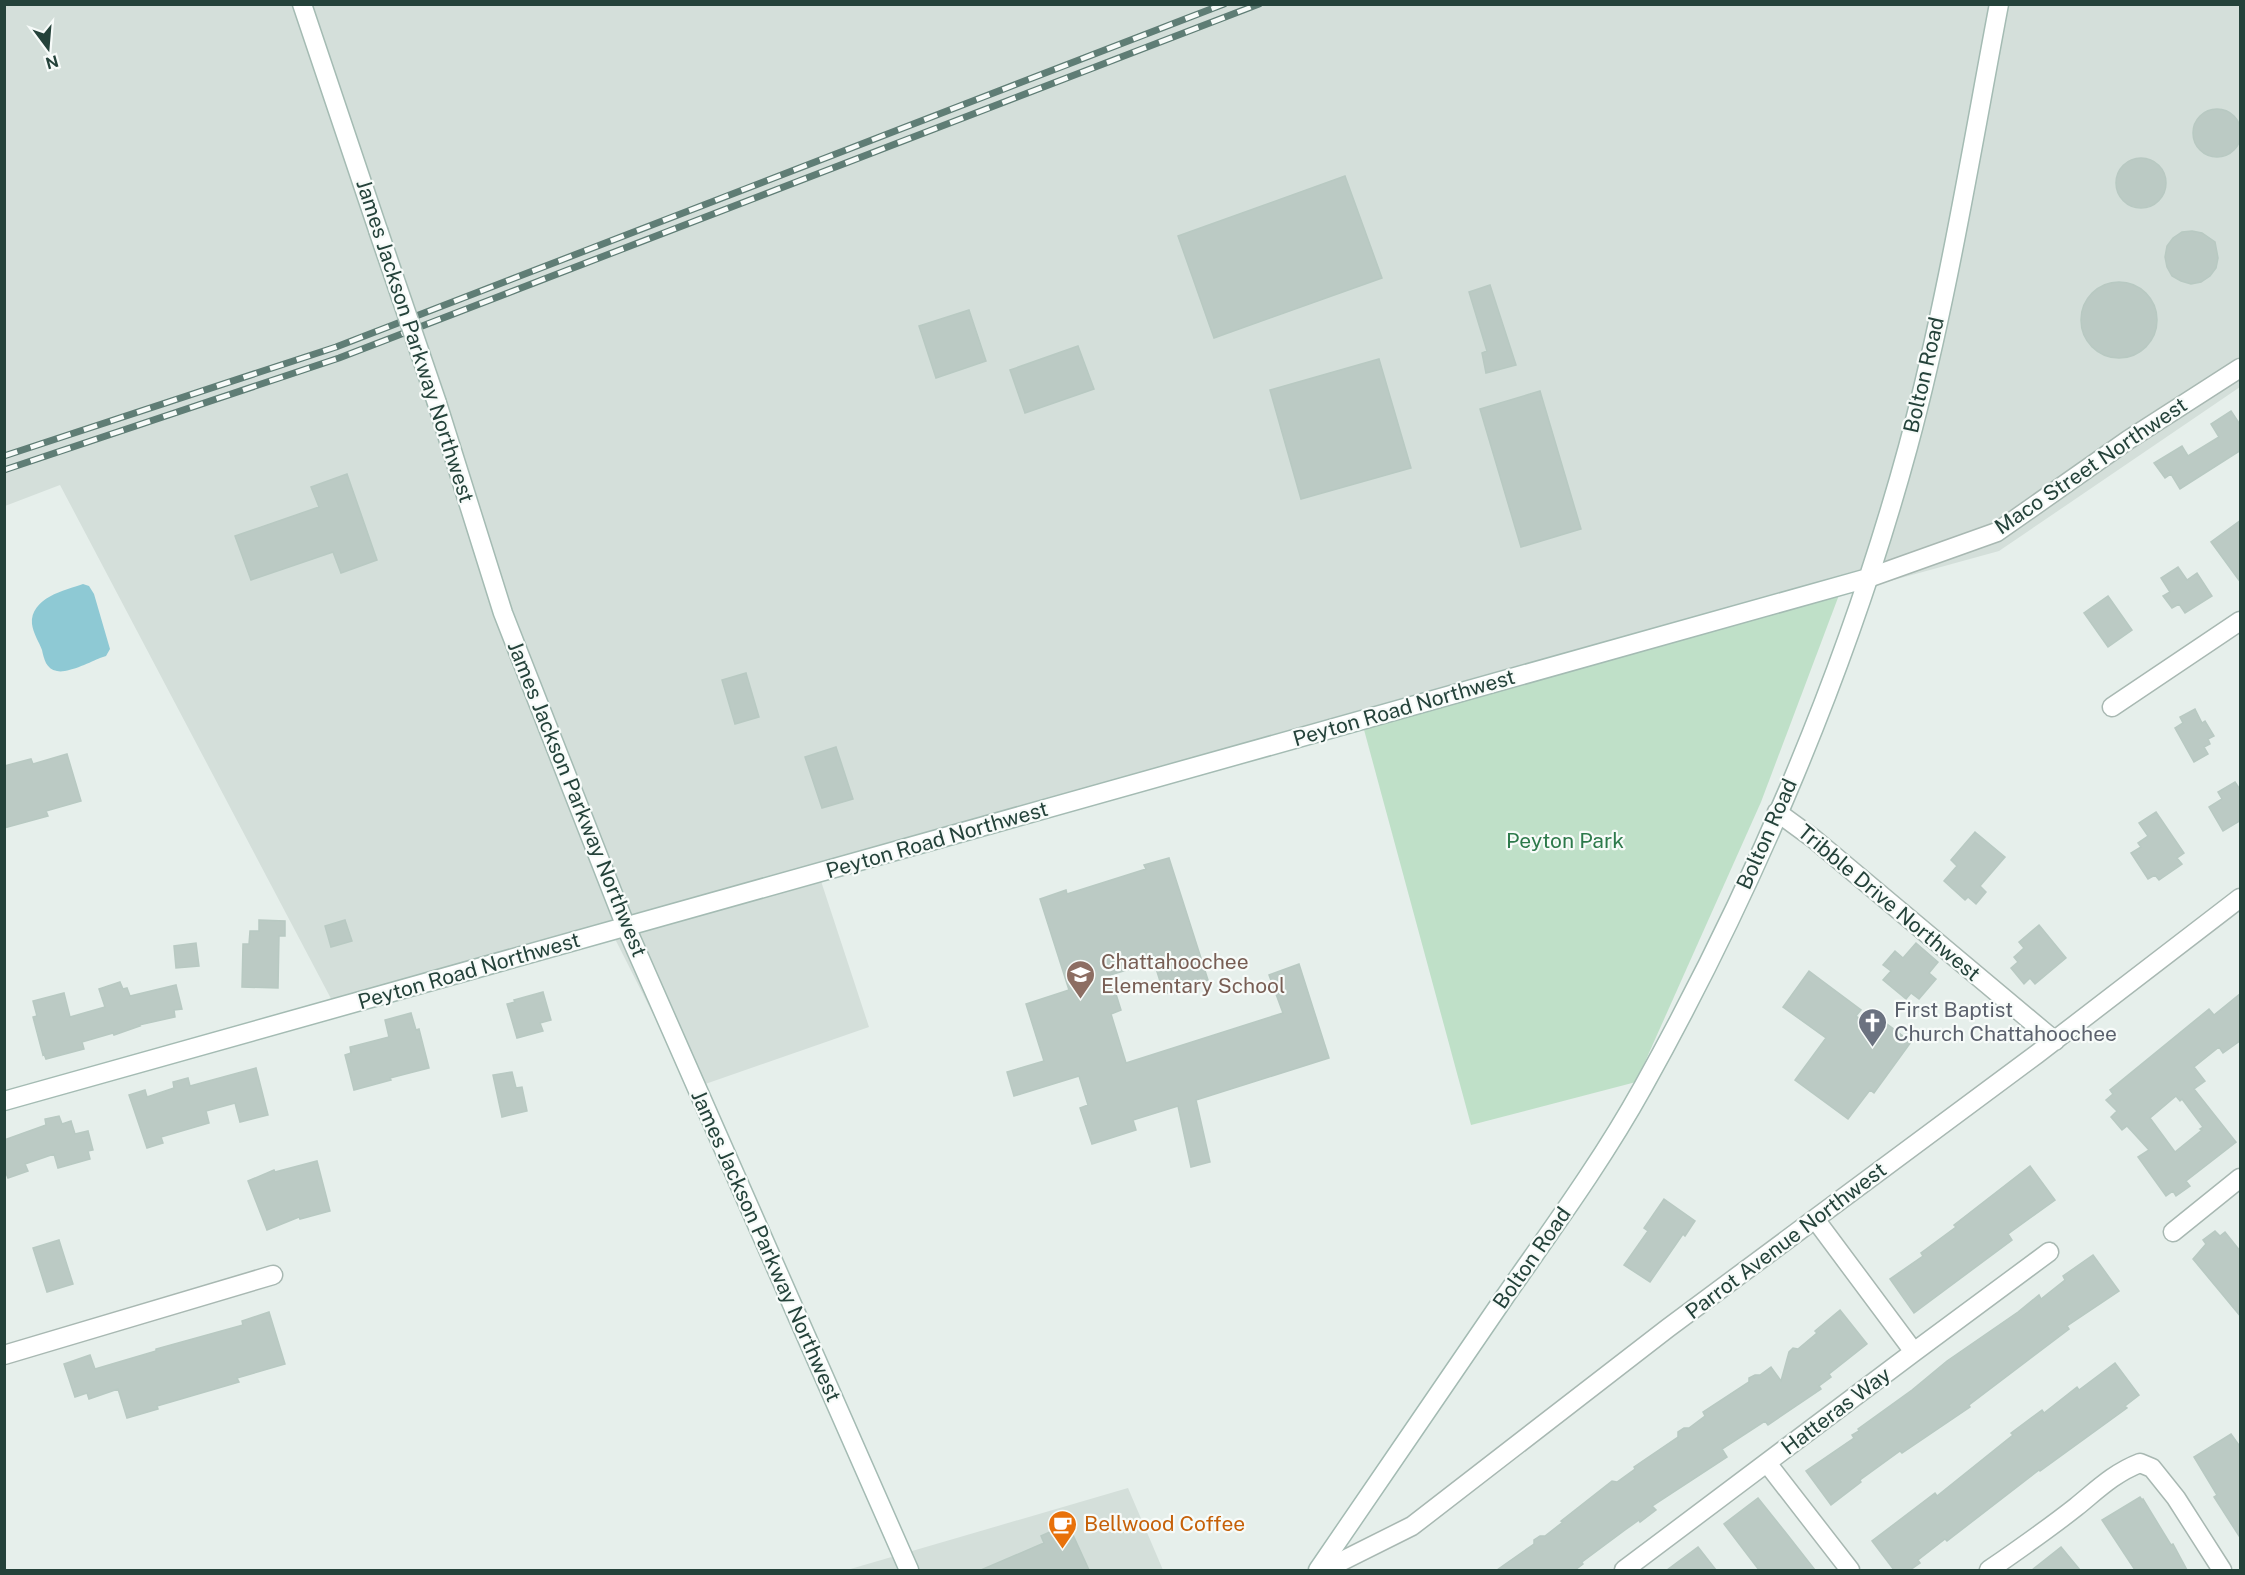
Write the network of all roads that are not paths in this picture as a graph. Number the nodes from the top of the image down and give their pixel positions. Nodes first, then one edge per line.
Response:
1 (302, 4) edge
2 (1999, 4) edge
3 (2241, 368) edge
4 (1868, 578) junction
5 (2241, 621) edge
6 (2112, 707) dead end
7 (1777, 812) junction
8 (2241, 898) edge
9 (626, 927) junction
10 (2055, 1041) junction
11 (4, 1101) edge
12 (2241, 1178) edge
13 (1815, 1219) junction
14 (2173, 1232) dead end
15 (2049, 1252) dead end
16 (273, 1275) dead end
17 (1914, 1352) junction
18 (4, 1355) edge
19 (1767, 1463) junction
20 (909, 1570) edge
21 (1318, 1570) edge
22 (1324, 1570) edge
23 (1624, 1570) edge
24 (1850, 1570) edge
25 (1989, 1570) edge
26 (2222, 1570) edge

1 - 9 street, James Jackson Parkway Northwest, bridge
2 - 4 street, Bolton Road
3 - 4 street, Maco Street Northwest
4 - 7 street, Bolton Road
4 - 9 street, Peyton Road Northwest
5 - 6 street
7 - 10 street, Tribble Drive Northwest
7 - 21 street, Bolton Road
8 - 10 street, Parrot Avenue Northwest
9 - 11 street, Peyton Road Northwest
9 - 20 street, James Jackson Parkway Northwest
10 - 13 street, Parrot Avenue Northwest
12 - 14 street
13 - 17 street
13 - 22 street, Parrot Avenue Northwest
15 - 17 street, Hatteras Way
16 - 18 street
17 - 19 street, Hatteras Way
19 - 23 street, Hatteras Way
19 - 24 street
25 - 26 street

